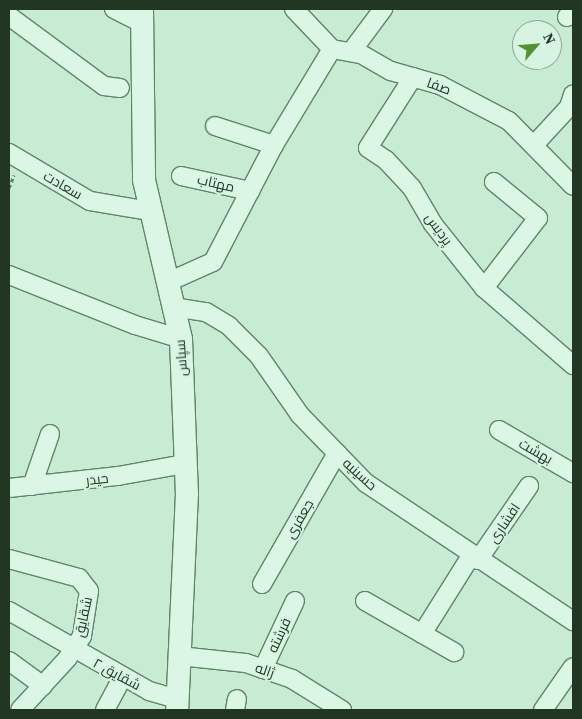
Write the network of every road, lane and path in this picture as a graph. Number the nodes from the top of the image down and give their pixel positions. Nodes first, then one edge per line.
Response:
1 (114, 9) edge
2 (294, 9) edge
3 (383, 9) edge
4 (9, 16) edge
5 (142, 16) edge
6 (332, 49) junction
7 (351, 52) junction
8 (413, 77) junction
9 (120, 88) dead end
10 (573, 95) edge
11 (215, 126) dead end
12 (534, 145) junction
13 (274, 146) junction
14 (9, 153) edge
15 (181, 176) dead end
16 (494, 182) dead end
17 (573, 186) edge
18 (250, 191) junction
19 (150, 210) junction
20 (9, 275) edge
21 (168, 282) junction
22 (484, 288) junction
23 (172, 307) junction
24 (181, 339) junction
25 (573, 366) edge
26 (499, 430) dead end
27 (50, 434) dead end
28 (337, 454) junction
29 (185, 464) junction
30 (573, 472) edge
31 (32, 486) junction
32 (529, 486) dead end
33 (9, 488) edge
34 (475, 558) junction
35 (9, 559) edge
36 (262, 584) dead end
37 (295, 601) dead end
38 (365, 602) dead end
39 (9, 611) edge
40 (571, 614) edge
41 (422, 634) junction
42 (73, 650) junction
43 (454, 652) dead end
44 (179, 656) junction
45 (9, 661) edge
46 (573, 667) edge
47 (263, 669) junction
48 (122, 676) junction
49 (43, 686) junction
50 (177, 705) edge
51 (20, 710) edge
52 (105, 710) edge
53 (342, 710) edge
54 (544, 710) edge

1 - 5 street
2 - 6 street
3 - 7 street
4 - 9 street
5 - 19 street, سپاس
6 - 7 street, صفا
6 - 13 street
7 - 8 street, صفا
8 - 12 street, صفا
8 - 22 street, پردیس
10 - 12 street
11 - 13 street
12 - 17 street, صفا
13 - 18 street
14 - 19 street, سعادت
15 - 18 street, مهتاب
16 - 22 street
18 - 21 street
19 - 21 street, سپاس
20 - 24 street
21 - 23 street, سپاس
22 - 25 street, پردیس
23 - 24 street, سپاس
23 - 28 street, حسینیه
24 - 29 street, سپاس
26 - 30 street, بهشت
27 - 31 street
28 - 34 street, حسینیه
28 - 36 street, جعفری
29 - 31 street, حیدر
29 - 44 street, سپاس
31 - 33 street, حیدر
32 - 34 street, افشاری
34 - 40 street, حسینیه
34 - 41 street, افشاری
35 - 42 street, شقایق
37 - 47 street, فرشته
38 - 41 street
39 - 42 street, شقایق ۲
41 - 43 street
42 - 48 street, شقایق ۲
42 - 49 street, شقایق
44 - 47 street, ژاله
44 - 50 street, سپاس
45 - 49 street
46 - 54 street
47 - 53 street, ژاله
48 - 50 street, شقایق ۲
48 - 52 street
49 - 51 street, شقایق

